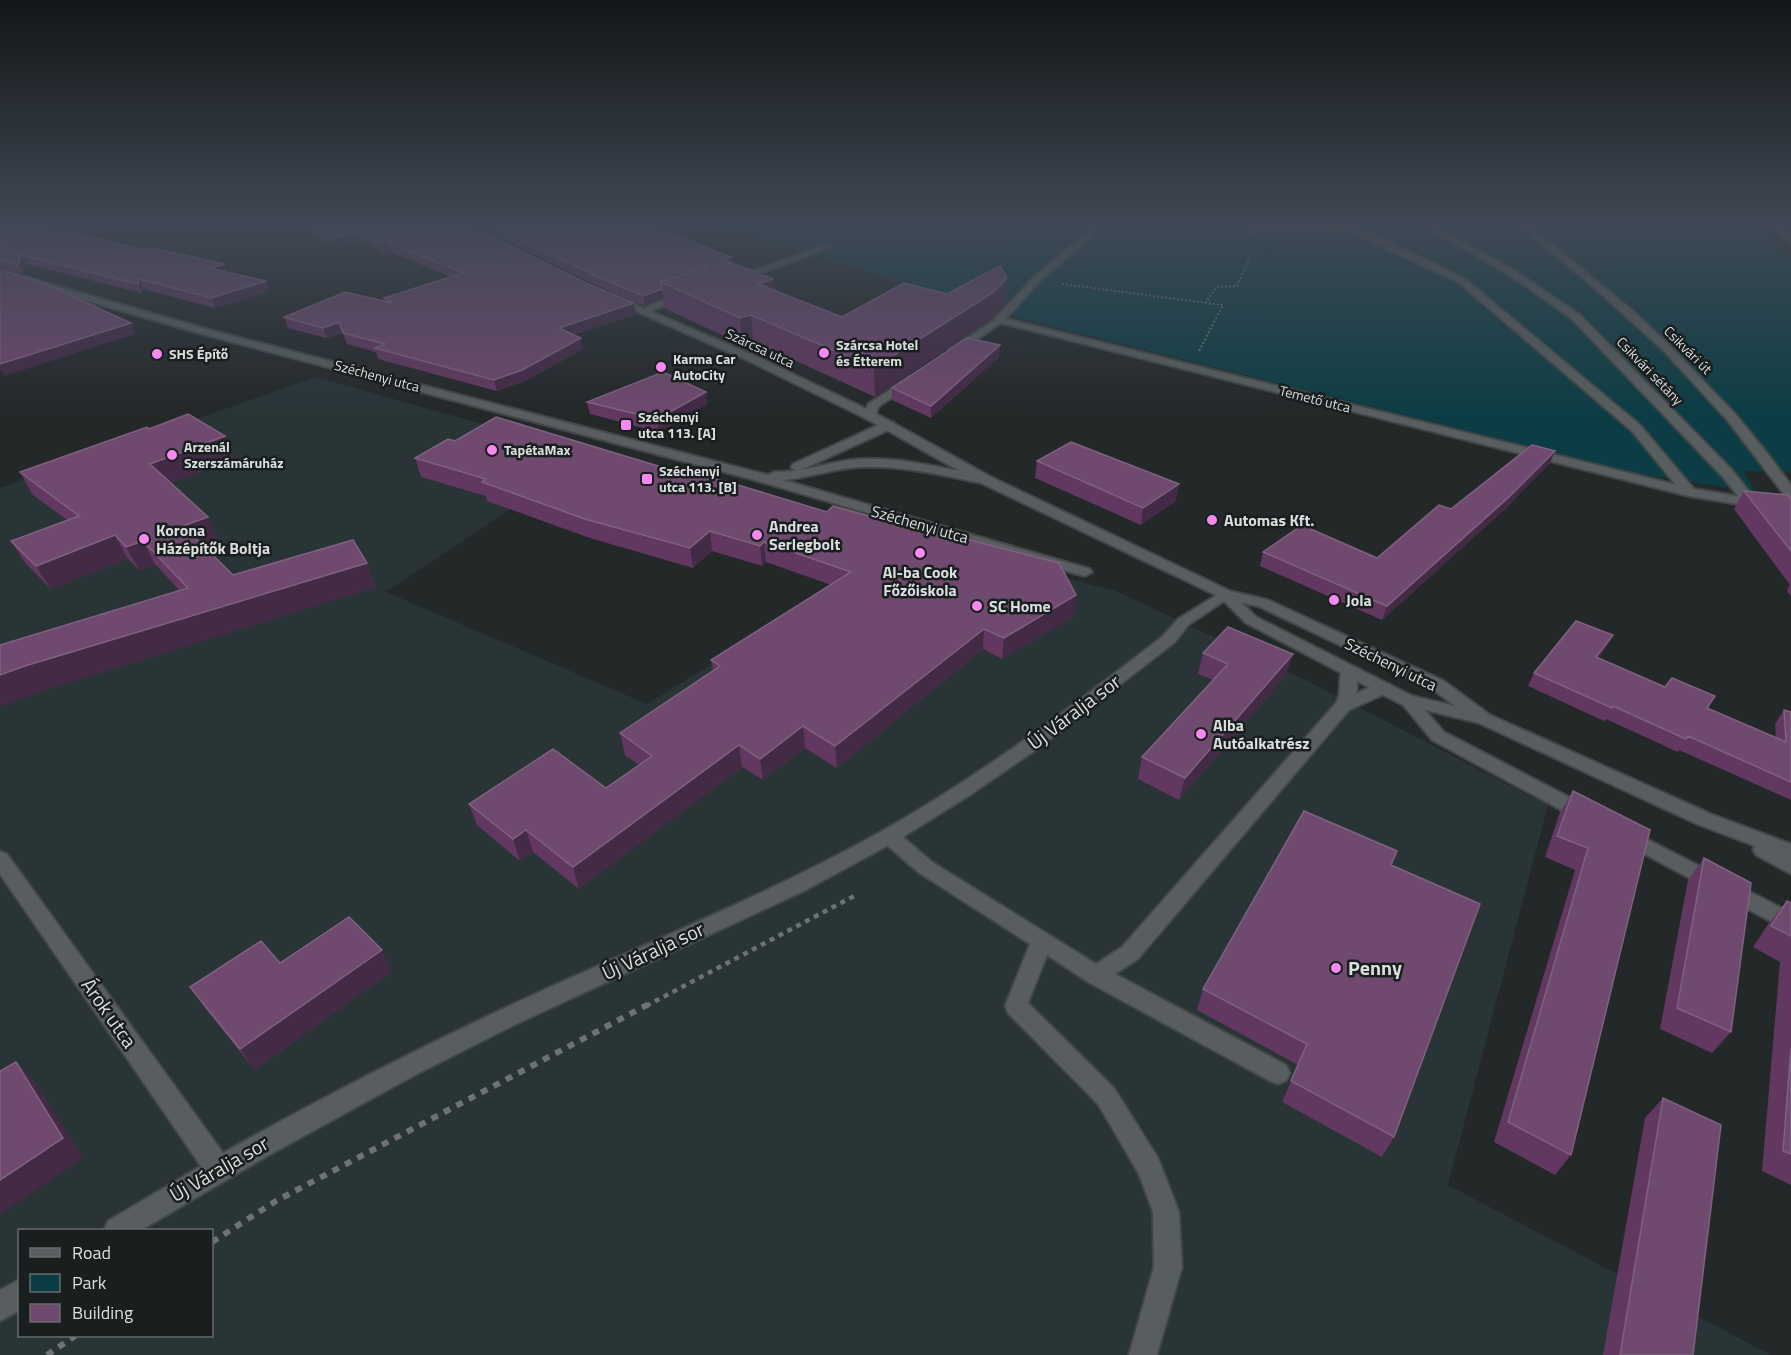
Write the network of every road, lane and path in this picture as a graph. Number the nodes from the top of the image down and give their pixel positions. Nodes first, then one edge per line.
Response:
1 (43, 285) edge
2 (1031, 285) edge
3 (1074, 285) edge
4 (1237, 285) edge
5 (1467, 285) edge
6 (1530, 285) edge
7 (1594, 285) edge
8 (604, 294) edge
9 (689, 294) edge
10 (1205, 303) junction
11 (646, 312) junction
12 (999, 320) junction
13 (940, 360) edge
14 (1190, 367) junction
15 (921, 373) edge
16 (870, 416) junction
17 (889, 425) junction
18 (756, 476) junction
19 (986, 480) junction
20 (1788, 486) edge
21 (1689, 492) junction
22 (1750, 502) junction
23 (1791, 509) edge
24 (1085, 572) dead end
25 (1225, 594) junction
26 (1348, 671) junction
27 (1383, 688) junction
28 (1407, 700) junction
29 (1343, 706) junction
30 (1484, 719) junction
31 (1595, 819) edge
32 (1704, 819) junction
33 (1615, 830) edge
34 (889, 836) junction
35 (1791, 852) edge
36 (0, 859) edge
37 (1791, 866) edge
38 (854, 896) dead end
39 (1791, 923) edge
40 (1041, 942) junction
41 (1096, 975) junction
42 (1278, 1073) dead end
43 (218, 1168) junction
44 (119, 1229) edge
45 (213, 1241) edge
46 (18, 1294) edge
47 (0, 1307) edge
48 (72, 1337) edge
49 (47, 1355) edge
50 (1143, 1355) edge

1 - 18 street, Széchenyi utca
2 - 12 street
3 - 10 path
4 - 10 path
5 - 21 street
6 - 22 street, Csikvári sétány
7 - 20 street, Csikvári út
8 - 11 street, Szárcsa utca
9 - 11 street
10 - 14 path
11 - 16 street, Szárcsa utca
12 - 13 street
12 - 14 street, Temető utca
14 - 21 street, Temető utca
15 - 16 street
16 - 17 street, Szárcsa utca
17 - 18 street, Széchenyi utca
17 - 19 street, Széchenyi utca
18 - 19 street, Széchenyi utca
18 - 24 street, Széchenyi utca
19 - 25 street, Széchenyi utca
21 - 22 street, Temető utca
22 - 23 street, Temető utca
25 - 26 street, Széchenyi utca
25 - 30 street, Széchenyi utca
25 - 34 street, Új Váralja sor
26 - 27 street, Széchenyi utca
26 - 29 street
27 - 28 street, Széchenyi utca
27 - 29 street
28 - 30 street, Széchenyi utca
28 - 31 street
29 - 41 street
30 - 32 street, Széchenyi utca
32 - 35 street
32 - 37 street
33 - 39 street
34 - 40 street
34 - 43 street, Új Váralja sor
36 - 43 street, Árok utca
38 - 45 path
40 - 41 street
40 - 50 street
41 - 42 street
43 - 44 street, Új Váralja sor
46 - 47 street
48 - 49 path

